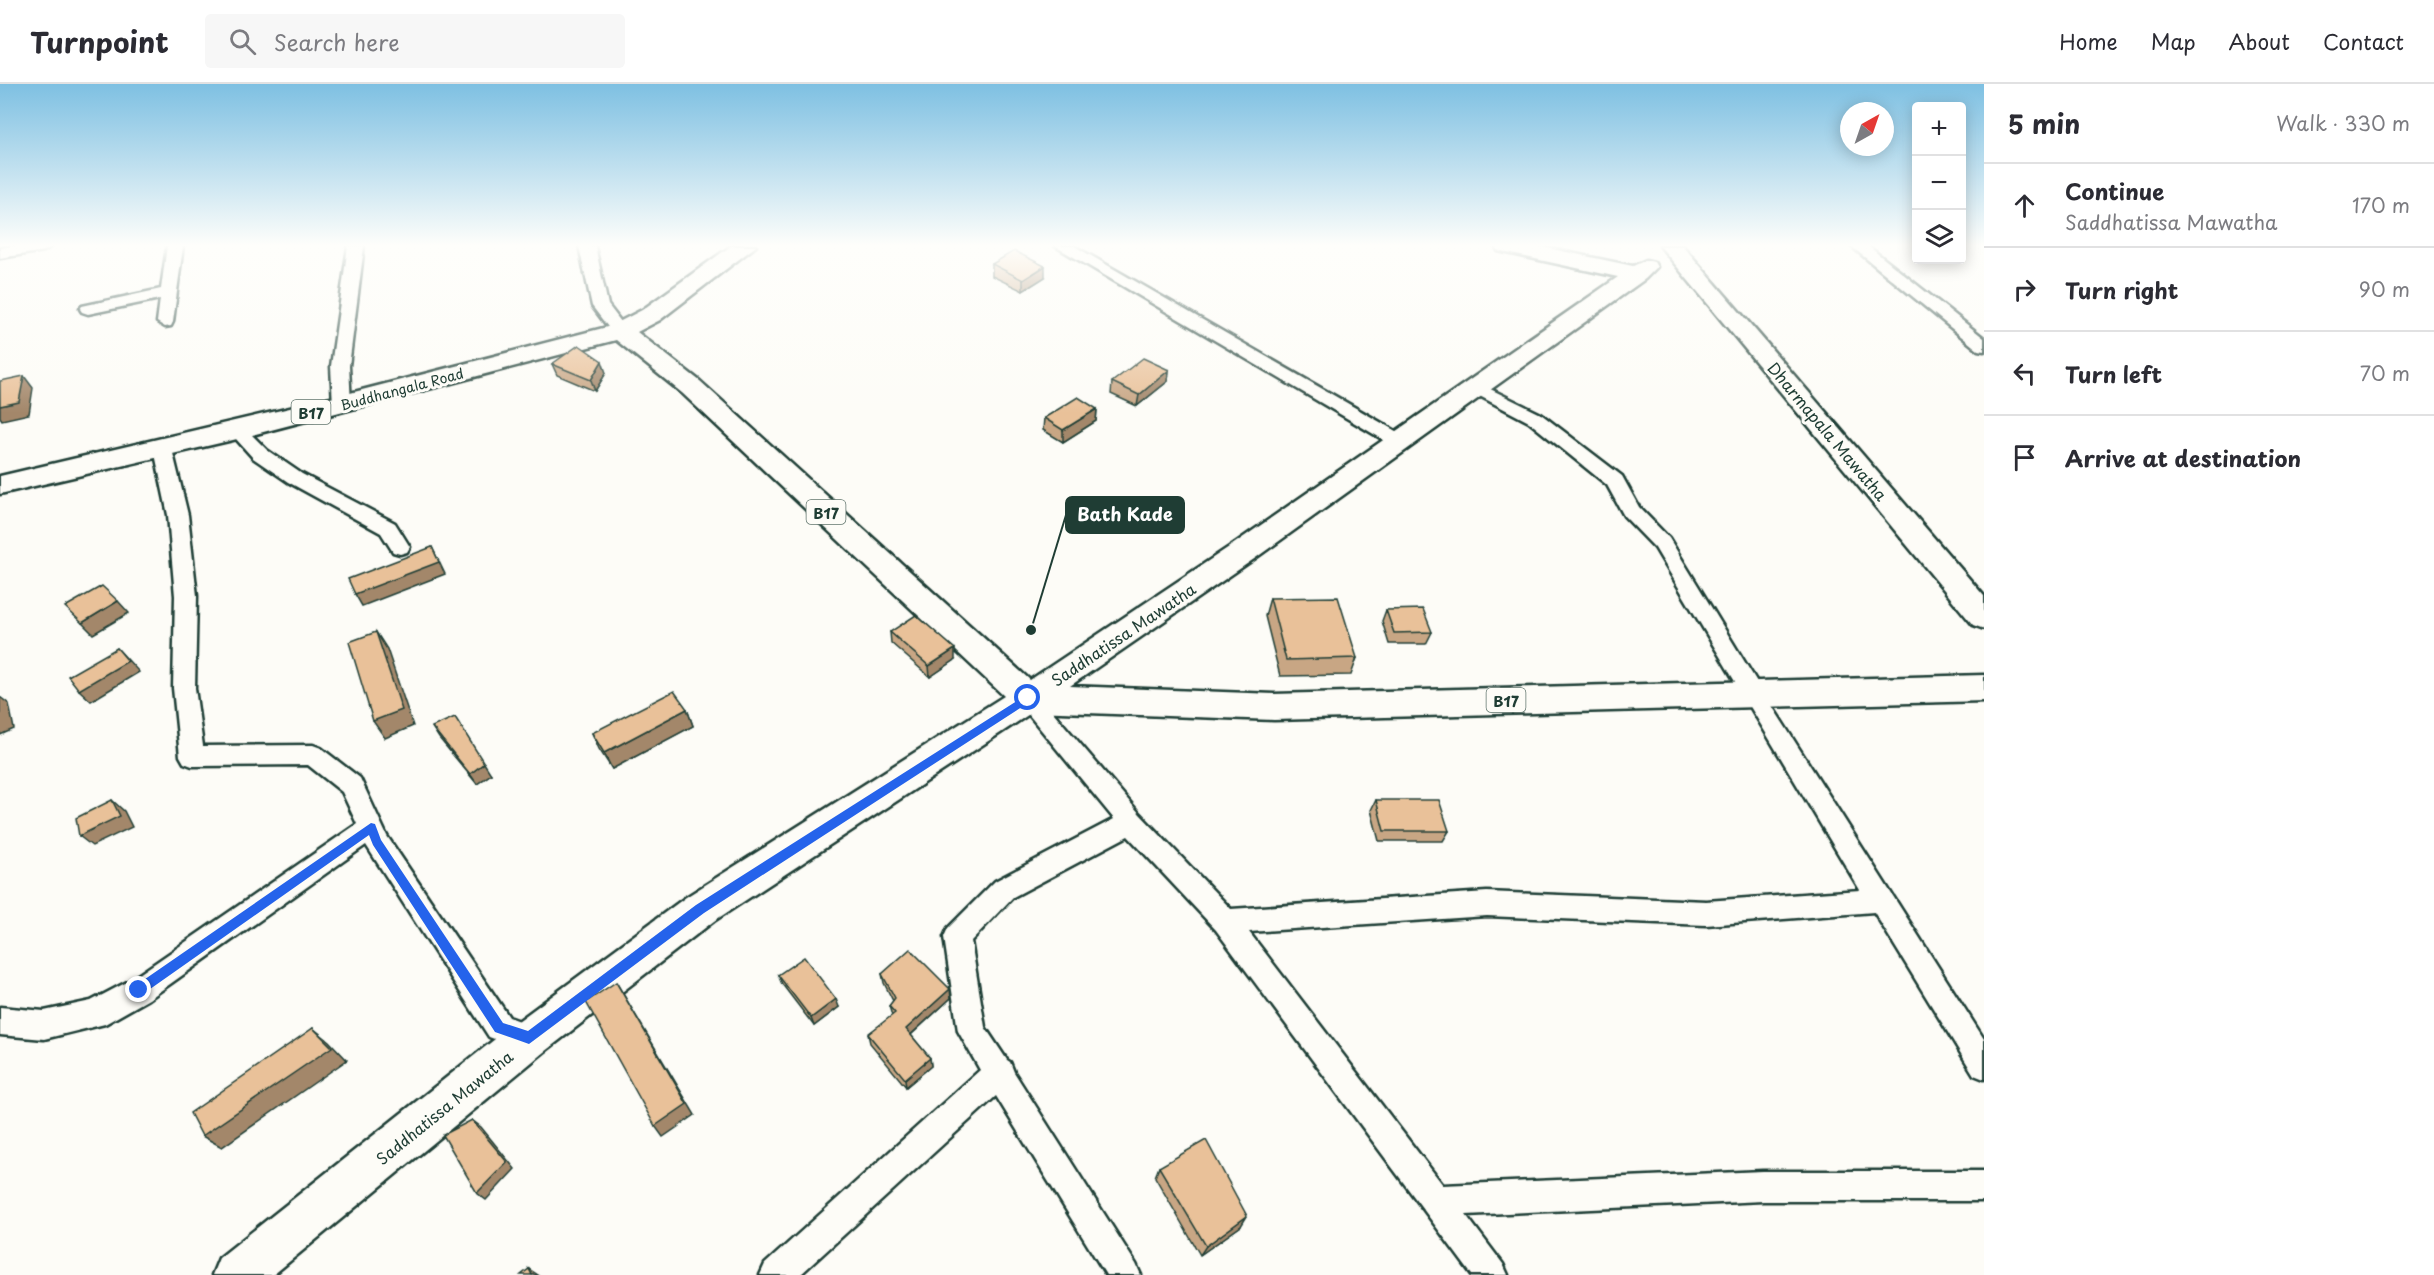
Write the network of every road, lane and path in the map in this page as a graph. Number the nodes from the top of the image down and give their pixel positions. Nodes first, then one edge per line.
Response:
1 (123, 302) edge
2 (168, 302) edge
3 (349, 302) edge
4 (599, 302) edge
5 (669, 302) edge
6 (1159, 302) edge
7 (1598, 302) edge
8 (1717, 302) edge
9 (1928, 302) edge
10 (88, 309) dead end
11 (165, 322) dead end
12 (620, 331) junction
13 (1984, 346) edge
14 (1476, 387) junction
15 (342, 405) junction
16 (237, 430) junction
17 (1401, 442) junction
18 (164, 449) junction
19 (0, 484) edge
20 (400, 548) dead end
21 (1984, 617) edge
22 (1984, 688) edge
23 (1752, 693) junction
24 (1028, 698) junction
25 (1131, 822) junction
26 (371, 828) junction
27 (1882, 900) junction
28 (1225, 921) junction
29 (0, 1021) edge
30 (529, 1038) junction
31 (1984, 1065) edge
32 (1000, 1072) junction
33 (1984, 1186) edge
34 (1438, 1201) junction
35 (236, 1275) edge
36 (776, 1275) edge
37 (1125, 1275) edge
38 (1492, 1275) edge

1 - 10 street
2 - 11 street
3 - 15 street
4 - 12 street
5 - 12 main road, Buddhangala Road / B17
6 - 17 street
7 - 14 main road, Saddhatissa Mawatha
8 - 21 main road, Dharmapala Mawatha
9 - 13 street
12 - 15 main road, Buddhangala Road / B17
12 - 24 main road, B17
14 - 17 main road, Saddhatissa Mawatha
14 - 23 street
15 - 16 main road, Buddhangala Road / B17
16 - 18 main road, Buddhangala Road / B17
16 - 20 street
17 - 24 main road, Saddhatissa Mawatha
18 - 19 main road, Buddhangala Road / B17
18 - 26 street
22 - 23 main road, B17
23 - 24 main road, B17
23 - 27 street
24 - 25 street
24 - 30 main road, Saddhatissa Mawatha
25 - 28 street
25 - 32 street
26 - 29 street
26 - 30 street
27 - 28 street
27 - 31 street
28 - 34 street
30 - 35 main road, Saddhatissa Mawatha
32 - 36 street
32 - 37 street
33 - 34 street
34 - 38 street

